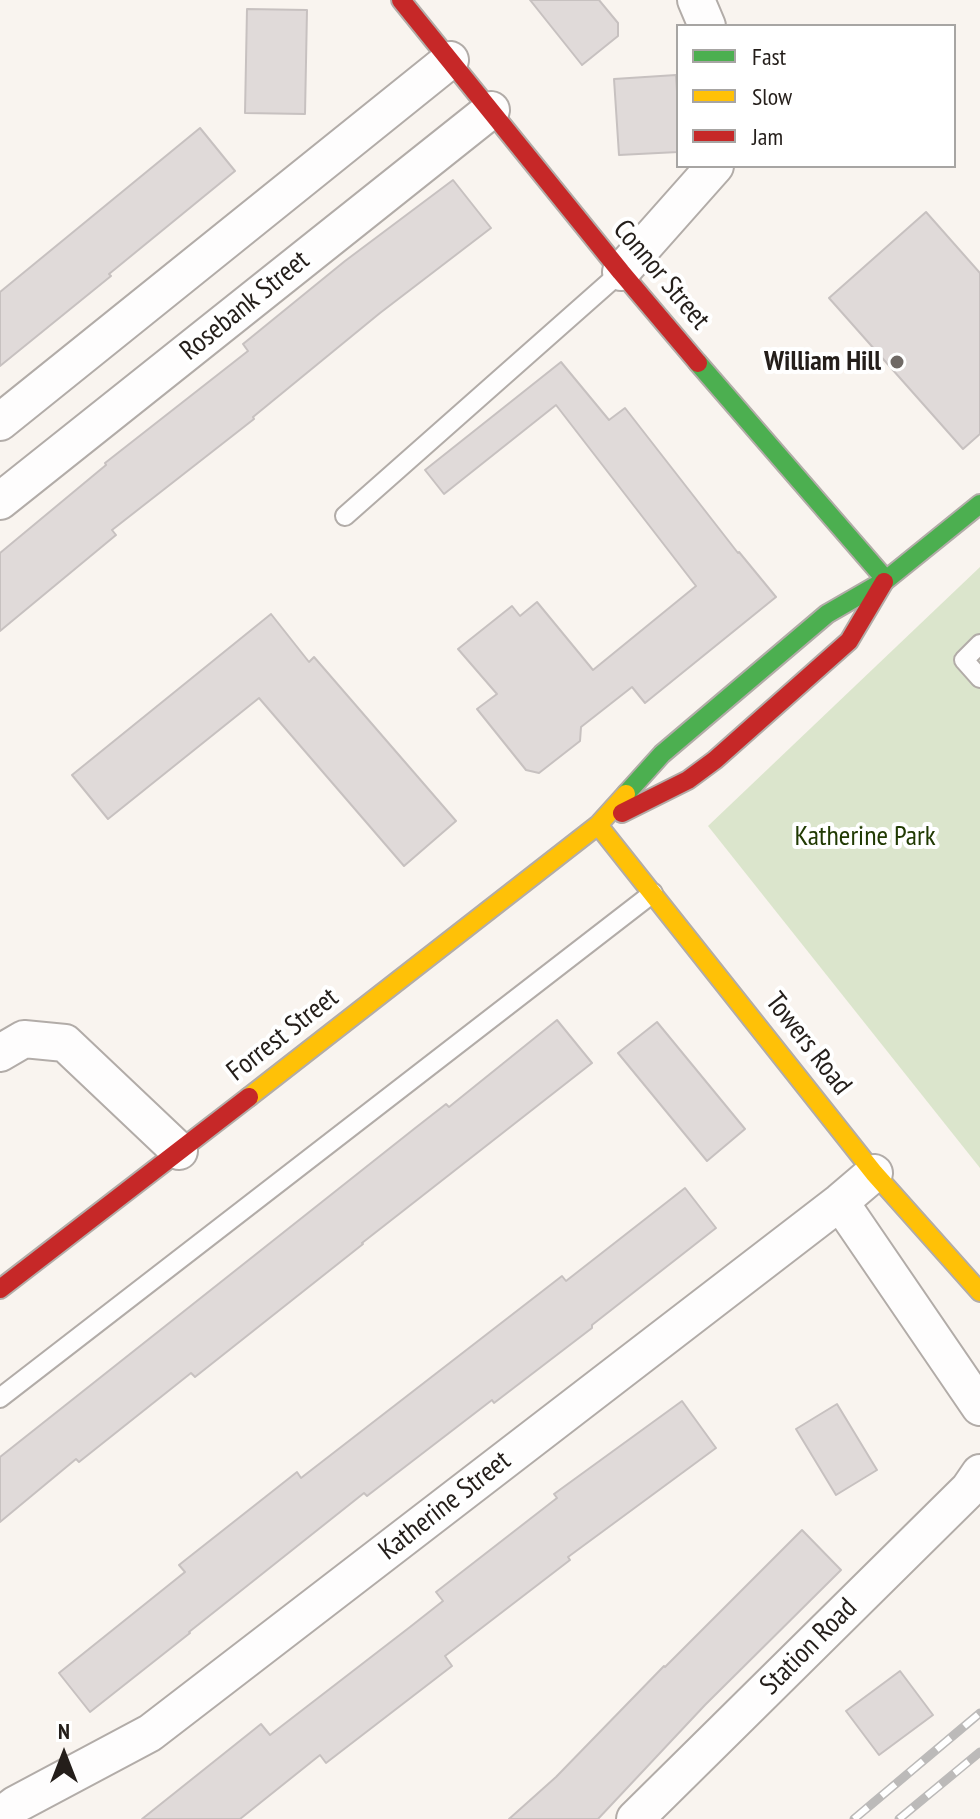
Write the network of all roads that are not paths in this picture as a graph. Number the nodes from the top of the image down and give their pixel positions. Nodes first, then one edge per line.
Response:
1 (401, 0) edge
2 (696, 0) edge
3 (706, 24) edge
4 (450, 60) junction
5 (491, 110) junction
6 (713, 168) edge
7 (621, 272) junction
8 (0, 422) edge
9 (0, 501) edge
10 (980, 504) edge
11 (345, 516) dead end
12 (886, 580) junction
13 (980, 644) edge
14 (980, 678) edge
15 (598, 825) junction
16 (653, 893) junction
17 (0, 1053) edge
18 (179, 1151) junction
19 (874, 1173) junction
20 (840, 1202) junction
21 (0, 1289) edge
22 (980, 1292) edge
23 (0, 1398) edge
24 (980, 1407) edge
25 (980, 1473) edge
26 (0, 1816) edge
27 (635, 1819) edge

1 - 4 main road, Connor Street
2 - 3 street
4 - 5 main road, Connor Street
4 - 8 street
5 - 7 main road, Connor Street
5 - 9 street, Rosebank Street
6 - 7 street
7 - 11 lane
7 - 12 main road, Connor Street
10 - 12 main road, Forrest Street
12 - 15 main road, Forrest Street
12 - 15 main road, Forrest Street
13 - 14 lane
15 - 16 main road, Towers Road
15 - 18 main road, Forrest Street
16 - 19 main road, Towers Road
16 - 23 lane
17 - 18 street
18 - 21 main road, Forrest Street
19 - 20 street, Katherine Street
19 - 22 main road, Towers Road
20 - 24 street
20 - 26 street, Katherine Street
25 - 27 street, Station Road

